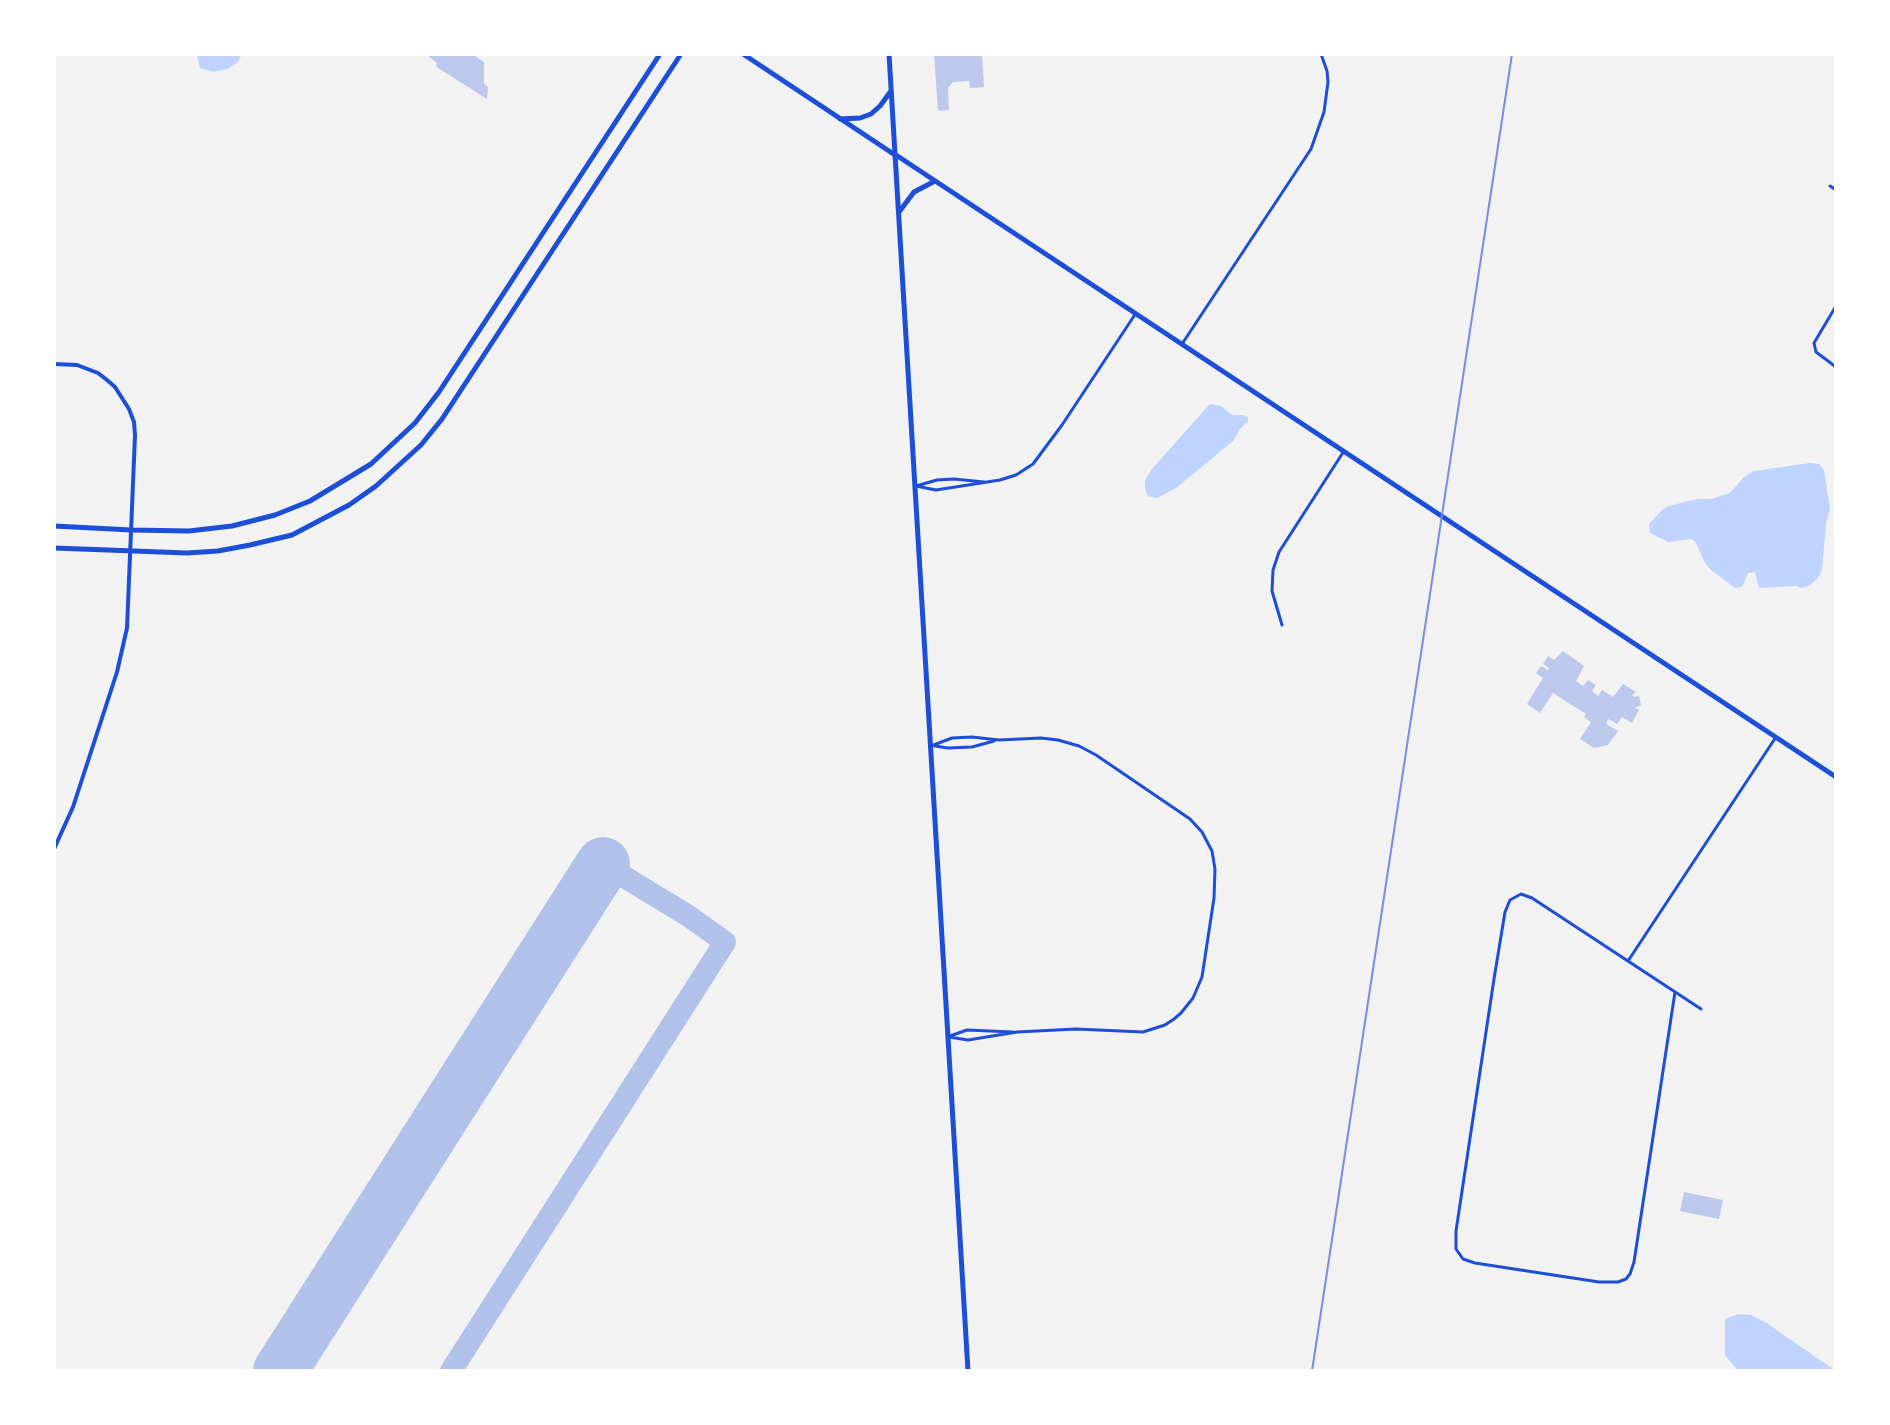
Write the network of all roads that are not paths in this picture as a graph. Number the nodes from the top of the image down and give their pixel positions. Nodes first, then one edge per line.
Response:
1 (660, 54) edge
2 (681, 54) edge
3 (743, 54) edge
4 (889, 54) edge
5 (1321, 54) edge
6 (891, 90) junction
7 (840, 119) junction
8 (895, 155) junction
9 (936, 181) junction
10 (1830, 186) dead end
11 (1836, 190) edge
12 (899, 212) junction
13 (1836, 306) edge
14 (1136, 313) junction
15 (1182, 344) junction
16 (54, 364) edge
17 (1836, 367) edge
18 (1344, 451) junction
19 (988, 482) junction
20 (916, 486) junction
21 (54, 526) edge
22 (131, 530) junction
23 (54, 548) edge
24 (130, 551) junction
25 (1282, 625) dead end
26 (1776, 737) junction
27 (999, 740) junction
28 (931, 746) junction
29 (1836, 777) edge
30 (54, 849) edge
31 (1628, 961) junction
32 (1675, 992) junction
33 (1701, 1009) dead end
34 (1017, 1032) junction
35 (949, 1037) junction
36 (968, 1371) edge

1 - 22 main road
2 - 24 main road
3 - 7 main road
4 - 6 main road
5 - 15 street
6 - 7 main road
6 - 8 main road
7 - 8 main road
8 - 9 main road
8 - 12 main road
9 - 12 main road
9 - 14 main road
10 - 11 street
12 - 20 main road
13 - 17 street
14 - 15 main road
14 - 19 street
15 - 18 main road
16 - 22 street
18 - 25 street
18 - 26 main road
19 - 20 street
19 - 20 street
20 - 28 main road
21 - 22 main road
22 - 24 street
23 - 24 main road
24 - 30 street
26 - 29 main road
26 - 31 street
27 - 28 street
27 - 28 street
27 - 34 street
28 - 35 main road
31 - 32 street
31 - 32 street
32 - 33 street
34 - 35 street
34 - 35 street
35 - 36 main road

